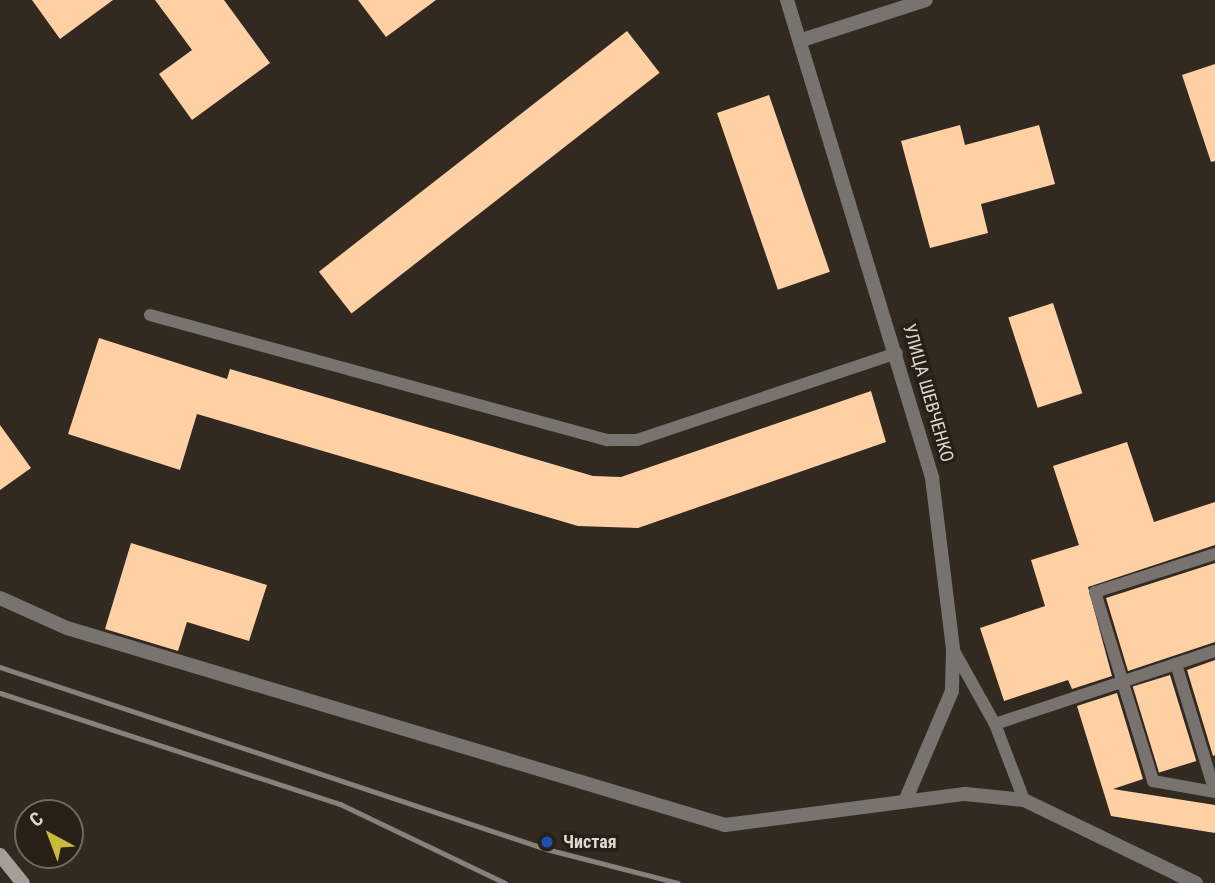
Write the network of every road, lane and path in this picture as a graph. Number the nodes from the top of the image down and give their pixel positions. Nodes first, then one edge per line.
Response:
1 (787, 0) edge
2 (926, 0) edge
3 (802, 40) junction
4 (150, 316) dead end
5 (897, 353) junction
6 (1215, 554) edge
7 (0, 598) edge
8 (953, 649) junction
9 (1215, 651) edge
10 (1177, 664) junction
11 (1122, 681) junction
12 (995, 724) junction
13 (1215, 792) edge
14 (1024, 800) junction
15 (905, 801) junction
16 (0, 855) edge
17 (23, 883) edge
18 (1196, 883) edge

1 - 3 street, УЛИЦА ШЕВЧЕНКО
2 - 3 street
3 - 5 street, УЛИЦА ШЕВЧЕНКО
4 - 5 lane
5 - 8 street, УЛИЦА ШЕВЧЕНКО
6 - 11 lane
7 - 15 street
8 - 12 lane
8 - 15 street, УЛИЦА ШЕВЧЕНКО
9 - 10 lane
10 - 11 lane
10 - 13 lane
11 - 12 lane
11 - 13 lane
12 - 14 lane
14 - 15 street
14 - 18 street
16 - 17 main road

